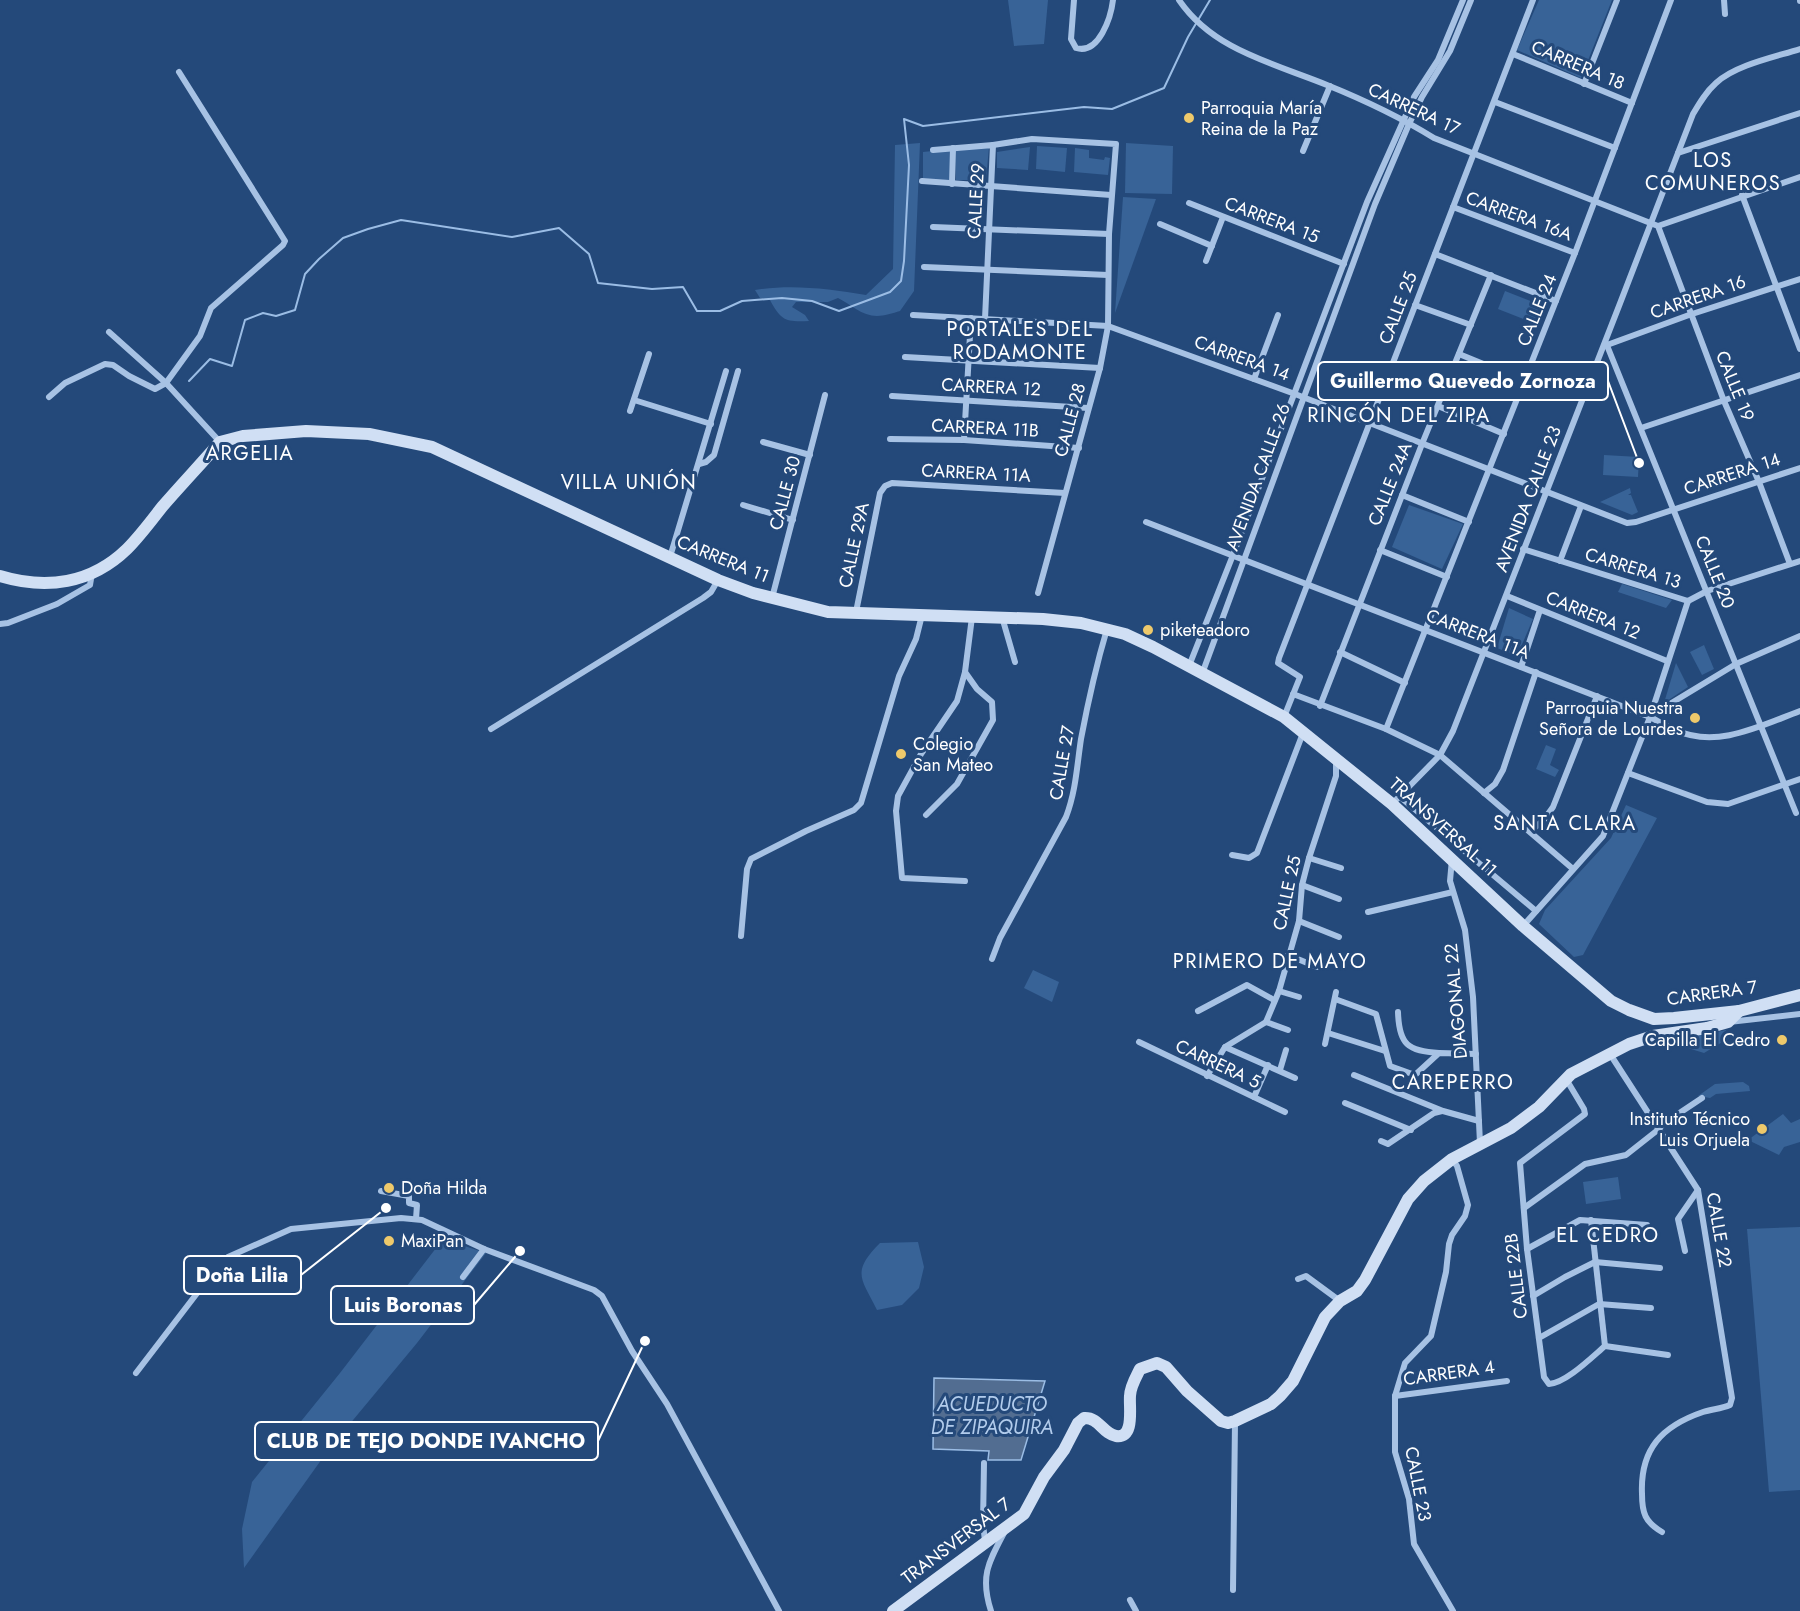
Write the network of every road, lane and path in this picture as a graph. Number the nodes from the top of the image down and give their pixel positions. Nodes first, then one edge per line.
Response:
1 (1074, 0) edge
2 (1113, 0) edge
3 (1179, 0) edge
4 (1463, 0) edge
5 (1471, 0) edge
6 (1533, 0) edge
7 (1617, 0) edge
8 (1671, 0) edge
9 (1724, 0) edge
10 (1725, 14) dead end
11 (1800, 49) edge
12 (1513, 54) junction
13 (179, 72) dead end
14 (1584, 84) junction
15 (1330, 86) junction
16 (1494, 102) junction
17 (1632, 103) junction
18 (1800, 113) edge
19 (1407, 122) junction
20 (993, 145) junction
21 (953, 148) junction
22 (1614, 148) junction
23 (933, 150) dead end
24 (1303, 151) dead end
25 (1475, 152) junction
26 (1678, 153) junction
27 (1800, 177) edge
28 (922, 181) dead end
29 (952, 184) junction
30 (992, 188) junction
31 (1111, 195) junction
32 (1742, 195) junction
33 (1594, 200) junction
34 (1189, 203) dead end
35 (1453, 207) junction
36 (1223, 217) junction
37 (1160, 224) dead end
38 (1655, 224) junction
39 (933, 227) dead end
40 (989, 229) junction
41 (1110, 234) junction
42 (1212, 246) junction
43 (1575, 253) junction
44 (1435, 254) junction
45 (1206, 261) dead end
46 (1344, 264) junction
47 (924, 267) dead end
48 (988, 268) junction
49 (1108, 275) junction
50 (1491, 275) junction
51 (1800, 279) edge
52 (1777, 287) junction
53 (1556, 301) junction
54 (1415, 305) junction
55 (913, 315) dead end
56 (1278, 315) dead end
57 (1691, 315) junction
58 (970, 318) junction
59 (985, 320) junction
60 (1471, 325) junction
61 (1108, 326) junction
62 (109, 332) dead end
63 (1607, 344) junction
64 (1800, 348) edge
65 (649, 354) dead end
66 (1459, 354) junction
67 (905, 357) dead end
68 (967, 360) junction
69 (1100, 368) junction
70 (738, 370) dead end
71 (726, 371) dead end
72 (1800, 375) edge
73 (1254, 379) junction
74 (1524, 381) junction
75 (166, 383) junction
76 (1295, 394) junction
77 (825, 395) dead end
78 (892, 396) dead end
79 (50, 397) dead end
80 (1304, 397) junction
81 (634, 400) junction
82 (965, 400) junction
83 (1724, 400) junction
84 (1438, 406) junction
85 (1088, 408) junction
86 (630, 411) dead end
87 (711, 424) junction
88 (1368, 424) junction
89 (1641, 428) junction
90 (1504, 434) junction
91 (890, 439) dead end
92 (964, 441) junction
93 (220, 442) junction
94 (763, 442) dead end
95 (1422, 444) junction
96 (1079, 448) junction
97 (810, 455) junction
98 (699, 464) junction
99 (1800, 468) edge
100 (1490, 470) junction
101 (1759, 482) junction
102 (885, 486) joint
103 (1546, 492) junction
104 (1065, 493) junction
105 (1402, 495) junction
106 (743, 505) dead end
107 (1581, 506) junction
108 (1673, 509) junction
109 (793, 520) junction
110 (1146, 522) dead end
111 (1469, 522) junction
112 (1523, 549) junction
113 (1380, 550) junction
114 (1233, 555) junction
115 (670, 558) junction
116 (1243, 559) junction
117 (1560, 561) junction
118 (1800, 561) edge
119 (1790, 564) junction
120 (92, 573) junction
121 (0, 576) edge
122 (1447, 577) junction
123 (718, 580) junction
124 (1308, 584) junction
125 (1707, 591) junction
126 (1038, 593) dead end
127 (1507, 596) junction
128 (772, 598) junction
129 (1688, 601) junction
130 (1358, 604) junction
131 (1540, 610) junction
132 (856, 612) junction
133 (923, 615) junction
134 (972, 616) junction
135 (1002, 617) junction
136 (0, 624) edge
137 (1107, 629) junction
138 (1426, 630) junction
139 (1800, 636) edge
140 (1340, 652) junction
141 (1484, 652) junction
142 (1015, 662) dead end
143 (1667, 662) junction
144 (1736, 664) junction
145 (1188, 667) junction
146 (1521, 667) junction
147 (965, 672) junction
148 (1536, 672) junction
149 (1202, 674) junction
150 (1405, 683) junction
151 (1222, 685) joint
152 (1293, 694) junction
153 (1597, 696) junction
154 (1320, 706) junction
155 (1800, 711) edge
156 (1284, 717) junction
157 (1650, 717) junction
158 (1761, 726) junction
159 (491, 729) dead end
160 (1386, 729) junction
161 (1304, 733) junction
162 (1440, 755) junction
163 (1336, 759) junction
164 (1628, 772) junction
165 (1800, 779) edge
166 (1785, 785) junction
167 (1484, 793) junction
168 (1395, 800) junction
169 (1796, 813) dead end
170 (926, 815) dead end
171 (1530, 831) junction
172 (1232, 855) dead end
173 (1309, 858) junction
174 (1452, 858) junction
175 (1341, 868) dead end
176 (1573, 869) junction
177 (965, 881) dead end
178 (1302, 885) junction
179 (1453, 892) junction
180 (1339, 899) dead end
181 (1536, 911) junction
182 (1368, 912) dead end
183 (1299, 921) junction
184 (1523, 926) junction
185 (741, 936) dead end
186 (1339, 937) dead end
187 (1288, 955) junction
188 (993, 959) dead end
189 (1317, 967) dead end
190 (1279, 991) junction
191 (1800, 995) edge
192 (1299, 997) dead end
193 (1274, 1000) junction
194 (1629, 1010) joint
195 (1198, 1011) dead end
196 (1739, 1011) junction
197 (1398, 1012) dead end
198 (1800, 1014) edge
199 (1266, 1022) junction
200 (1728, 1022) junction
201 (1288, 1030) dead end
202 (1328, 1033) junction
203 (1139, 1042) dead end
204 (1325, 1044) dead end
205 (1225, 1047) junction
206 (1286, 1050) dead end
207 (1385, 1051) junction
208 (1439, 1053) junction
209 (1476, 1054) junction
210 (1610, 1054) junction
211 (1268, 1065) junction
212 (1280, 1070) junction
213 (1354, 1075) dead end
214 (1207, 1076) junction
215 (1295, 1078) dead end
216 (1566, 1079) junction
217 (1254, 1097) junction
218 (1702, 1098) dead end
219 (1345, 1103) dead end
220 (1443, 1111) junction
221 (1285, 1112) dead end
222 (1479, 1121) junction
223 (1659, 1129) junction
224 (1411, 1130) junction
225 (1381, 1141) dead end
226 (1480, 1143) junction
227 (1452, 1159) junction
228 (1698, 1190) junction
229 (381, 1191) dead end
230 (1524, 1208) junction
231 (416, 1219) junction
232 (1591, 1220) junction
233 (1647, 1225) dead end
234 (484, 1250) junction
235 (1527, 1250) junction
236 (1685, 1251) dead end
237 (1595, 1262) junction
238 (1660, 1268) dead end
239 (463, 1277) dead end
240 (1298, 1279) dead end
241 (1533, 1296) junction
242 (1340, 1301) junction
243 (1599, 1304) junction
244 (1651, 1308) dead end
245 (1539, 1338) junction
246 (1605, 1346) junction
247 (1668, 1355) dead end
248 (136, 1373) dead end
249 (1507, 1381) dead end
250 (1395, 1396) junction
251 (1235, 1421) junction
252 (984, 1463) dead end
253 (1008, 1527) junction
254 (1662, 1532) dead end
255 (986, 1542) junction
256 (1233, 1590) dead end
257 (1130, 1600) dead end
258 (779, 1611) edge
259 (893, 1611) edge
260 (991, 1611) edge
261 (1136, 1611) edge
262 (1453, 1611) edge

1 - 2 street
3 - 15 street, CARRERA 17
4 - 19 street
5 - 19 street
6 - 12 street, CALLE 25
7 - 14 street
8 - 17 street, CALLE 24
9 - 10 street
11 - 26 street, AVENIDA CALLE 23
12 - 14 street, CARRERA 18
12 - 16 street, CALLE 25
13 - 75 street
14 - 17 street, CARRERA 18
15 - 19 street, CARRERA 17
15 - 24 street
16 - 22 street
16 - 25 street, CALLE 25
17 - 22 street, CALLE 24
18 - 26 street
19 - 25 street, CARRERA 17
19 - 46 street, AVENIDA CALLE 26
19 - 80 street, AVENIDA CALLE 26
20 - 21 street, CALLE 29
20 - 30 street, CALLE 29
20 - 31 street, CALLE 28
21 - 23 street, CALLE 29
21 - 29 street
22 - 33 street, CALLE 24
25 - 33 street, CARRERA 17
25 - 35 street, CALLE 25
26 - 38 street, AVENIDA CALLE 23
27 - 32 street
28 - 29 street
29 - 30 street
30 - 31 street
30 - 40 street, CALLE 29
31 - 41 street, CALLE 28
32 - 38 street
32 - 52 street
33 - 38 street, CARRERA 17
33 - 43 street, CALLE 24
34 - 36 street, CARRERA 15
35 - 43 street, CARRERA 16A
35 - 44 street, CALLE 25
36 - 42 street
36 - 46 street, CARRERA 15
37 - 42 street
38 - 57 street, CALLE 19
38 - 63 street, AVENIDA CALLE 23
39 - 40 street
40 - 41 street
40 - 48 street, CALLE 29
41 - 49 street, CALLE 28
42 - 45 street
43 - 53 street, CALLE 24
44 - 50 street
44 - 54 street, CALLE 25
46 - 76 street, AVENIDA CALLE 26
47 - 48 street
48 - 49 street
48 - 59 street, CALLE 29
49 - 61 street, CALLE 28
50 - 53 street
50 - 60 street, CALLE 24A
51 - 52 street, CARRERA 16
52 - 57 street, CARRERA 16
52 - 64 street
53 - 74 street, CALLE 24
54 - 60 street
54 - 88 street, CALLE 25
55 - 58 street, CARRERA 14
56 - 73 street
57 - 63 street, CARRERA 16
57 - 83 street, CALLE 19
58 - 59 street, CARRERA 14
58 - 68 street
59 - 61 street, CARRERA 14
60 - 66 street, CALLE 24A
61 - 69 street, CALLE 28
61 - 73 street, CARRERA 14
62 - 75 street
63 - 89 street, CALLE 20
63 - 103 street, AVENIDA CALLE 23
65 - 81 street
66 - 74 street
66 - 84 street, CALLE 24A
67 - 68 street
68 - 69 street
68 - 82 street
69 - 85 street, CALLE 28
70 - 98 street
71 - 87 street
72 - 83 street
73 - 76 street, CARRERA 14
74 - 90 street, CALLE 24
75 - 79 street
75 - 93 street
76 - 80 street, CARRERA 14
76 - 114 street, AVENIDA CALLE 26
77 - 97 street, CALLE 30
78 - 82 street, CARRERA 12
80 - 88 street, CARRERA 14
80 - 116 street, AVENIDA CALLE 26
81 - 86 street
81 - 87 street
82 - 85 street, CARRERA 12
82 - 92 street
83 - 89 street
83 - 101 street, CALLE 19
84 - 90 street
84 - 95 street, CALLE 24A
85 - 96 street, CALLE 28
87 - 98 street
88 - 95 street, CARRERA 14
88 - 124 street, CALLE 25
89 - 108 street, CALLE 20
90 - 100 street, CALLE 24
91 - 92 street, CARRERA 11B
92 - 96 street, CARRERA 11B
93 - 115 street, CARRERA 11
93 - 120 street
94 - 97 street
95 - 100 street, CARRERA 14
95 - 105 street, CALLE 24A
96 - 104 street, CALLE 28
97 - 109 street, CALLE 30
98 - 115 street
99 - 101 street, CARRERA 14
100 - 103 street, CARRERA 14
100 - 111 street, CALLE 24
101 - 108 street, CARRERA 14
101 - 119 street, CALLE 19
102 - 104 street, CARRERA 11A
102 - 132 street, CALLE 29A
103 - 107 street, CARRERA 14
103 - 112 street, AVENIDA CALLE 23
104 - 126 street, CALLE 28
105 - 111 street
105 - 113 street, CALLE 24A
106 - 109 street
107 - 108 street, CARRERA 14
107 - 117 street
108 - 125 street, CALLE 20
109 - 128 street, CALLE 30
110 - 114 street, CARRERA 11A
111 - 122 street, CALLE 24
112 - 117 street, CARRERA 13
112 - 127 street, AVENIDA CALLE 23
113 - 122 street
113 - 130 street, CALLE 24A
114 - 116 street, CARRERA 11A
114 - 145 street, AVENIDA CALLE 26
115 - 123 street, CARRERA 11
116 - 124 street, CARRERA 11A
116 - 149 street, AVENIDA CALLE 26
117 - 129 street, CARRERA 13
118 - 119 street, CARRERA 13
119 - 125 street, CARRERA 13
120 - 121 street
120 - 136 street
122 - 138 street, CALLE 24
123 - 128 street, CARRERA 11
123 - 159 street
124 - 130 street, CARRERA 11A
124 - 152 street, CALLE 25
125 - 129 street, CARRERA 13
125 - 144 street, CALLE 20
127 - 131 street, CARRERA 12
127 - 141 street, AVENIDA CALLE 23
128 - 132 street, CARRERA 11
129 - 143 street
130 - 138 street, CARRERA 11A
130 - 140 street, CALLE 24A
131 - 143 street, CARRERA 12
131 - 146 street
132 - 133 street, CARRERA 11
133 - 134 street, CARRERA 11
133 - 185 street
134 - 135 street, CARRERA 11
134 - 147 street
135 - 137 street, CARRERA 11
135 - 142 street
137 - 145 street, CARRERA 11
137 - 188 street, CALLE 27
138 - 141 street, CARRERA 11A
138 - 150 street, CALLE 24
139 - 144 street
140 - 150 street
140 - 154 street, CALLE 24A
141 - 146 street, CARRERA 11A
141 - 162 street, AVENIDA CALLE 23
143 - 157 street
144 - 157 street
144 - 158 street, CALLE 20
145 - 149 street, CARRERA 11
146 - 148 street, CARRERA 11A
147 - 170 street
147 - 177 street
148 - 153 street, CARRERA 11A
148 - 167 street
149 - 151 street, CARRERA 11
150 - 160 street, CALLE 24
151 - 156 street, TRANSVERSAL 11
152 - 154 street
152 - 156 street, CALLE 25
153 - 157 street, CARRERA 11A
153 - 171 street
154 - 160 street
155 - 158 street, CARRERA 11A
156 - 161 street, TRANSVERSAL 11
157 - 158 street, CARRERA 11A
157 - 164 street
158 - 166 street, CALLE 20
160 - 162 street
161 - 163 street, TRANSVERSAL 11
161 - 172 street
162 - 167 street
162 - 168 street, AVENIDA CALLE 23
163 - 168 street, TRANSVERSAL 11
163 - 173 street, CALLE 25
164 - 166 street
164 - 176 street
165 - 166 street
166 - 169 street, CALLE 20
167 - 171 street
168 - 174 street, TRANSVERSAL 11
168 - 181 street
171 - 176 street
173 - 175 street
173 - 178 street, CALLE 25
174 - 179 street, DIAGONAL 22
174 - 184 street, TRANSVERSAL 11
176 - 181 street
178 - 180 street
178 - 183 street, CALLE 25
179 - 182 street
179 - 209 street, DIAGONAL 22
181 - 184 street
183 - 186 street
183 - 187 street, CALLE 25
184 - 194 street, TRANSVERSAL 11
187 - 189 street
187 - 190 street, CALLE 25
190 - 192 street
190 - 193 street, CALLE 25
191 - 196 street, CARRERA 7
193 - 195 street
193 - 199 street, CALLE 25
194 - 196 street, CARRERA 7
196 - 200 street
197 - 208 street
198 - 200 street
199 - 201 street
199 - 205 street
200 - 210 street
202 - 204 street
202 - 207 street
202 - 207 street
203 - 214 street, CARRERA 5
205 - 211 street
205 - 214 street
206 - 212 street
207 - 208 street
208 - 209 street
209 - 222 street, DIAGONAL 22
210 - 216 street
210 - 223 street, CALLE 22
211 - 212 street
211 - 217 street
212 - 215 street
213 - 220 street
214 - 217 street, CARRERA 5
216 - 226 street
216 - 230 street, CALLE 22B
217 - 221 street, CARRERA 5
218 - 223 street
219 - 224 street
220 - 222 street
220 - 224 street
222 - 226 street, DIAGONAL 22
223 - 228 street, CALLE 22
223 - 230 street
224 - 225 street
226 - 227 street
227 - 242 street
227 - 250 street, CALLE 23
228 - 236 street
228 - 254 street, CALLE 22
229 - 231 street
230 - 235 street, CALLE 22B
231 - 234 street
231 - 248 street
232 - 233 street
232 - 235 street
232 - 237 street
234 - 239 street
234 - 258 street
235 - 241 street, CALLE 22B
237 - 238 street
237 - 241 street
237 - 243 street
240 - 242 street
241 - 245 street, CALLE 22B
242 - 251 street
243 - 244 street
243 - 245 street
243 - 246 street
245 - 246 street, CALLE 22B
246 - 247 street
249 - 250 street, CARRERA 4
250 - 262 street, CALLE 23
251 - 253 street, TRANSVERSAL 7
251 - 256 street
252 - 255 street
253 - 255 street, TRANSVERSAL 7
253 - 260 street
255 - 259 street, TRANSVERSAL 7
257 - 261 street

